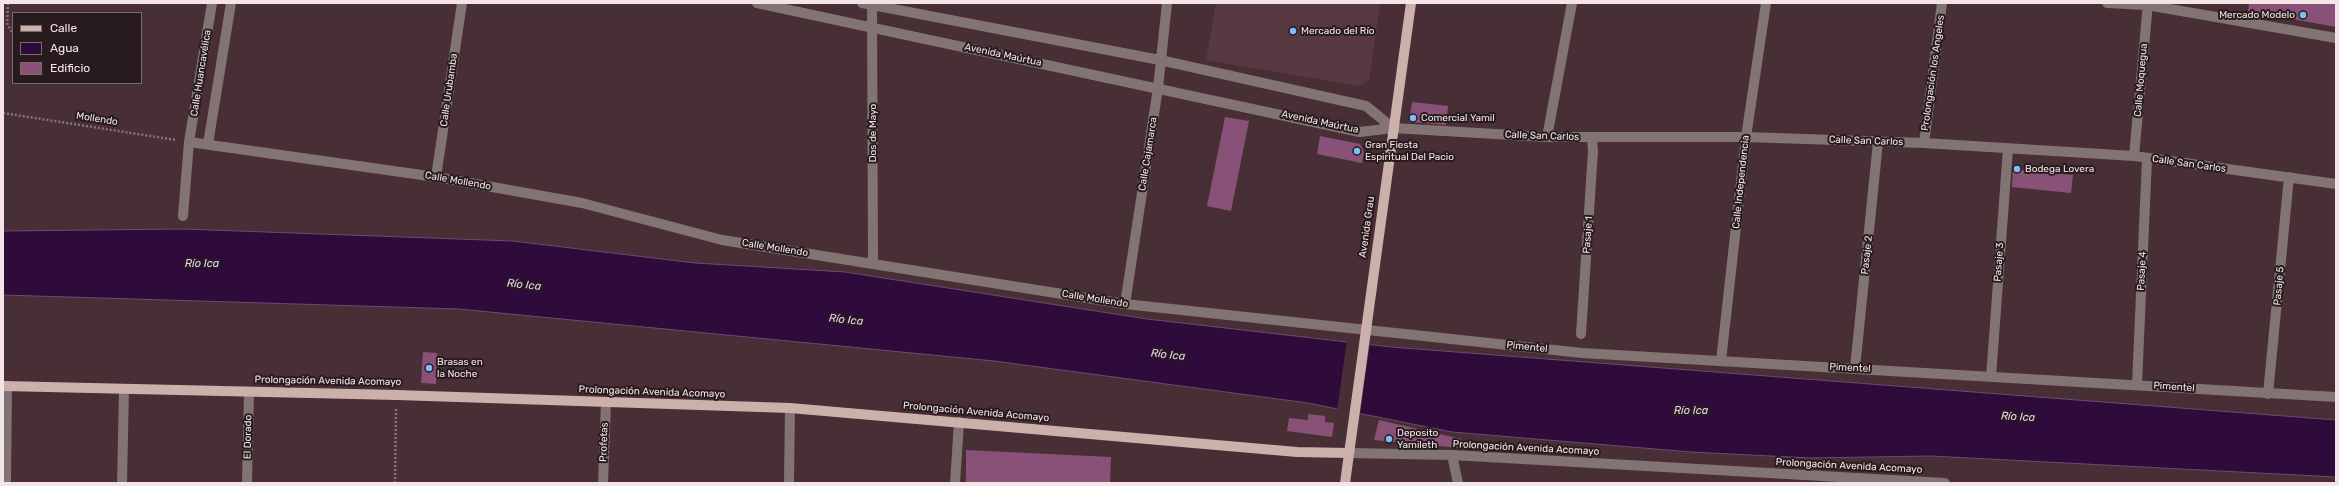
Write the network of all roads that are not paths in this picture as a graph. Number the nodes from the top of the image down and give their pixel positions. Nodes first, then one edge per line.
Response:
1 (212, 3) edge
2 (231, 3) edge
3 (462, 3) edge
4 (757, 3) edge
5 (1168, 3) edge
6 (1411, 3) edge
7 (1572, 3) edge
8 (1766, 3) edge
9 (1942, 3) edge
10 (2106, 3) edge
11 (869, 4) edge
12 (2148, 4) edge
13 (874, 26) junction
14 (2336, 38) edge
15 (1160, 60) junction
16 (1158, 88) junction
17 (1393, 128) junction
18 (1547, 137) junction
19 (1592, 137) junction
20 (1746, 137) junction
21 (189, 142) junction
22 (1878, 142) junction
23 (1924, 143) junction
24 (208, 144) junction
25 (2008, 148) junction
26 (2134, 156) junction
27 (2147, 159) junction
28 (436, 177) junction
29 (2289, 177) junction
30 (2336, 184) edge
31 (183, 216) dead end
32 (873, 263) junction
33 (1125, 304) junction
34 (1581, 334) dead end
35 (1364, 336) junction
36 (1721, 361) junction
37 (1855, 368) junction
38 (1991, 377) junction
39 (2137, 384) junction
40 (5, 386) edge
41 (124, 389) junction
42 (249, 392) junction
43 (2268, 394) junction
44 (2336, 397) edge
45 (606, 402) junction
46 (790, 408) junction
47 (959, 422) junction
48 (1349, 453) junction
49 (1452, 455) junction
50 (1857, 481) edge
51 (6, 483) edge
52 (122, 483) edge
53 (247, 483) edge
54 (603, 483) edge
55 (788, 483) edge
56 (955, 483) edge
57 (1345, 483) edge
58 (1458, 483) edge
59 (1945, 483) edge

1 - 21 street, Calle Huancavélica
2 - 24 street
3 - 28 street, Calle Urubamba
4 - 13 street, Avenida Maúrtua
5 - 15 street, Calle Cajamarca
6 - 17 main road, Avenida Grau
7 - 18 street
8 - 20 street, Calle Independencia
9 - 23 street, Prolongación los Angeles
10 - 12 street
11 - 13 street, Dos de Mayo
11 - 15 street
12 - 14 street
12 - 26 street, Calle Moquegua
13 - 16 street, Avenida Maúrtua
13 - 32 street, Dos de Mayo
15 - 16 street, Calle Cajamarca
15 - 17 street
16 - 17 street, Avenida Maúrtua
16 - 33 street, Calle Cajamarca
17 - 18 street, Calle San Carlos
17 - 35 main road, Avenida Grau
18 - 19 street, Calle San Carlos
19 - 20 street, Calle San Carlos
19 - 34 street, Pasaje 1
20 - 22 street, Calle San Carlos
20 - 36 street, Calle Independencia
21 - 24 street, Calle Mollendo
21 - 31 street, Calle Huancavélica
22 - 23 street, Calle San Carlos
22 - 37 street, Pasaje 2
23 - 25 street, Calle San Carlos
24 - 28 street, Calle Mollendo
25 - 26 street, Calle San Carlos
25 - 38 street, Pasaje 3
26 - 27 street, Calle San Carlos
27 - 29 street, Calle San Carlos
27 - 39 street, Pasaje 4
28 - 32 street, Calle Mollendo
29 - 30 street, Calle San Carlos
29 - 43 street, Pasaje 5
32 - 33 street, Calle Mollendo
33 - 35 street, Calle Mollendo
35 - 36 street, Pimentel
35 - 48 main road, Avenida Grau
36 - 37 street, Pimentel
37 - 38 street, Pimentel
38 - 39 street, Pimentel
39 - 43 street, Pimentel
40 - 41 main road, Prolongación Avenida Acomayo
40 - 51 street
41 - 42 main road, Prolongación Avenida Acomayo
41 - 52 street
42 - 45 main road, Prolongación Avenida Acomayo
42 - 53 street, El Dorado
43 - 44 street, Pimentel
45 - 46 main road, Prolongación Avenida Acomayo
45 - 54 street, Profetas
46 - 47 main road, Prolongación Avenida Acomayo
46 - 55 street
47 - 48 main road, Prolongación Avenida Acomayo
47 - 56 street
48 - 49 street, Prolongación Avenida Acomayo
48 - 57 main road, Avenida Grau
49 - 50 street, Prolongación Avenida Acomayo
49 - 58 street
50 - 59 street, Prolongación Avenida Acomayo

